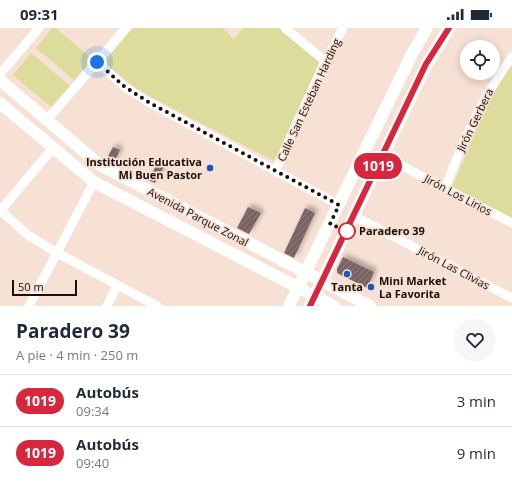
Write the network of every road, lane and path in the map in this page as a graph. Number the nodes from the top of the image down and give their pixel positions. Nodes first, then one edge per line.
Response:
1 (39, 28) edge
2 (126, 28) edge
3 (285, 28) edge
4 (343, 28) edge
5 (427, 28) edge
6 (444, 30) edge
7 (512, 56) edge
8 (97, 62) junction
9 (325, 62) junction
10 (0, 74) edge
11 (0, 80) edge
12 (0, 103) edge
13 (47, 120) junction
14 (53, 148) junction
15 (383, 156) junction
16 (275, 172) junction
17 (94, 182) junction
18 (445, 188) junction
19 (339, 205) junction
20 (0, 211) edge
21 (354, 216) junction
22 (512, 223) edge
23 (57, 253) junction
24 (286, 263) junction
25 (306, 273) junction
26 (279, 277) junction
27 (322, 282) junction
28 (117, 286) junction
29 (299, 288) junction
30 (512, 298) edge
31 (312, 301) edge
32 (29, 306) edge
33 (107, 306) edge
34 (157, 306) edge
35 (289, 306) edge
36 (334, 306) edge
37 (370, 306) edge

1 - 10 street
2 - 8 street
3 - 9 street
4 - 9 street, Calle San Esteban Harding
5 - 19 main road
6 - 15 main road
7 - 18 street, Jirón Gerbera
8 - 13 street
8 - 16 street
9 - 16 street, Calle San Esteban Harding
11 - 13 main road, Avenida Parque Zonal
12 - 14 main road, Avenida Parque Zonal
13 - 24 main road, Avenida Parque Zonal
14 - 17 main road, Avenida Parque Zonal
14 - 20 street
15 - 18 street, Jirón Los Lirios
15 - 21 main road
16 - 19 street
17 - 23 street
17 - 26 main road, Avenida Parque Zonal
18 - 22 street, Jirón Los Lirios
19 - 25 main road
20 - 23 street
21 - 27 main road
21 - 30 street, Jirón Las Clivias
23 - 28 street
23 - 32 street
24 - 25 main road, Avenida Parque Zonal
24 - 26 main road
25 - 27 main road, Avenida Parque Zonal
25 - 29 main road
26 - 29 main road, Avenida Parque Zonal
27 - 31 main road
27 - 37 main road, Avenida Parque Zonal
28 - 33 street
28 - 34 street
29 - 31 main road, Avenida Parque Zonal
29 - 35 main road
31 - 36 main road, Avenida Parque Zonal

